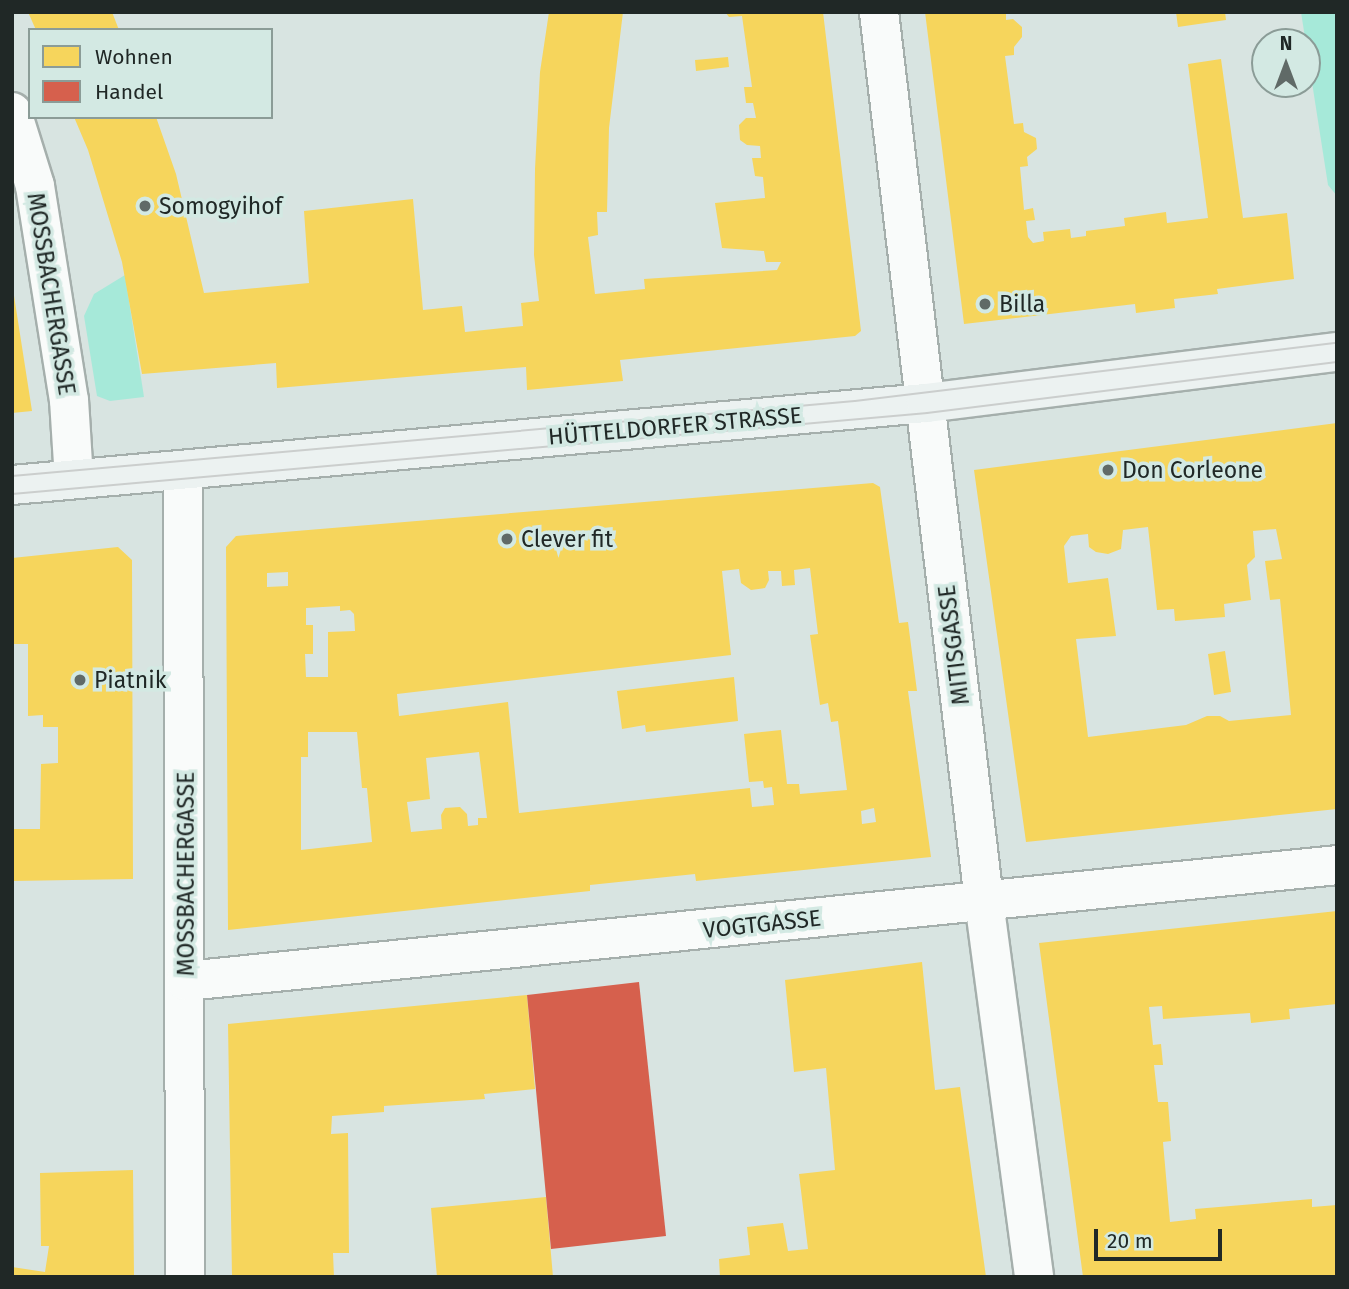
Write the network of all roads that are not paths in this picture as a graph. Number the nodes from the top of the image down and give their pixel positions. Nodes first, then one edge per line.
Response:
1 (879, 12) edge
2 (12, 112) edge
3 (1337, 352) edge
4 (926, 403) junction
5 (183, 470) junction
6 (74, 479) junction
7 (12, 485) edge
8 (1337, 865) edge
9 (984, 901) junction
10 (186, 981) junction
11 (185, 1277) edge
12 (1034, 1277) edge

1 - 4 street, MITISGASSE
2 - 6 street, MOSSBACHERGASSE
3 - 4 main road, HÜTTELDORFER STRASSE
4 - 5 main road, HÜTTELDORFER STRASSE
4 - 9 street, MITISGASSE
5 - 6 main road, HÜTTELDORFER STRASSE
5 - 10 street, MOSSBACHERGASSE
6 - 7 main road, HÜTTELDORFER STRASSE
8 - 9 street, VOGTGASSE
9 - 10 street, VOGTGASSE
9 - 12 street, MITISGASSE
10 - 11 street, MOSSBACHERGASSE

